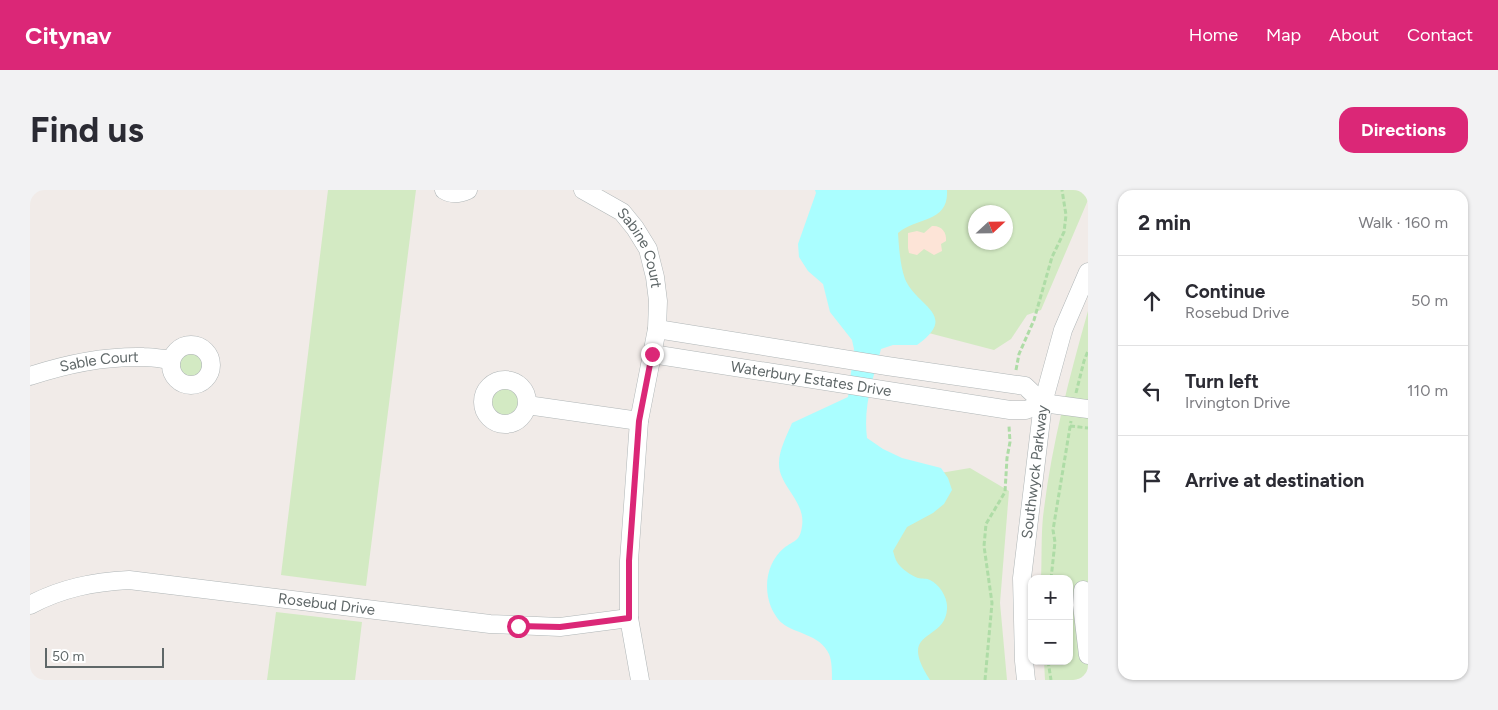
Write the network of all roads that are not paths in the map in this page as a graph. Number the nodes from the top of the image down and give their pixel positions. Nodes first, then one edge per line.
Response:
1 (444, 190) edge
2 (468, 190) edge
3 (583, 190) edge
4 (1088, 272) edge
5 (657, 329) junction
6 (652, 354) junction
7 (171, 360) dead end
8 (30, 376) edge
9 (974, 379) junction
10 (1043, 403) junction
11 (971, 404) junction
12 (527, 405) dead end
13 (1080, 408) edge
14 (639, 421) junction
15 (1078, 600) edge
16 (30, 605) edge
17 (1027, 608) edge
18 (629, 618) junction
19 (1088, 655) edge
20 (640, 680) edge
21 (1026, 680) edge

1 - 2 street
3 - 5 street, Sabine Court
4 - 10 street, Southwyck Parkway
5 - 6 street, Sabine Court
5 - 9 street, Waterbury Estates Drive
6 - 11 street, Waterbury Estates Drive
6 - 14 street, Sabine Court
7 - 8 street, Sable Court
9 - 10 street, Waterbury Estates Drive
9 - 11 street
10 - 11 street, Waterbury Estates Drive
10 - 13 street
10 - 17 street, Southwyck Parkway
12 - 14 street
14 - 18 street, Sabine Court
15 - 19 street
16 - 18 street, Rosebud Drive
17 - 21 street, Southwyck Parkway
18 - 20 street, Sabine Court

